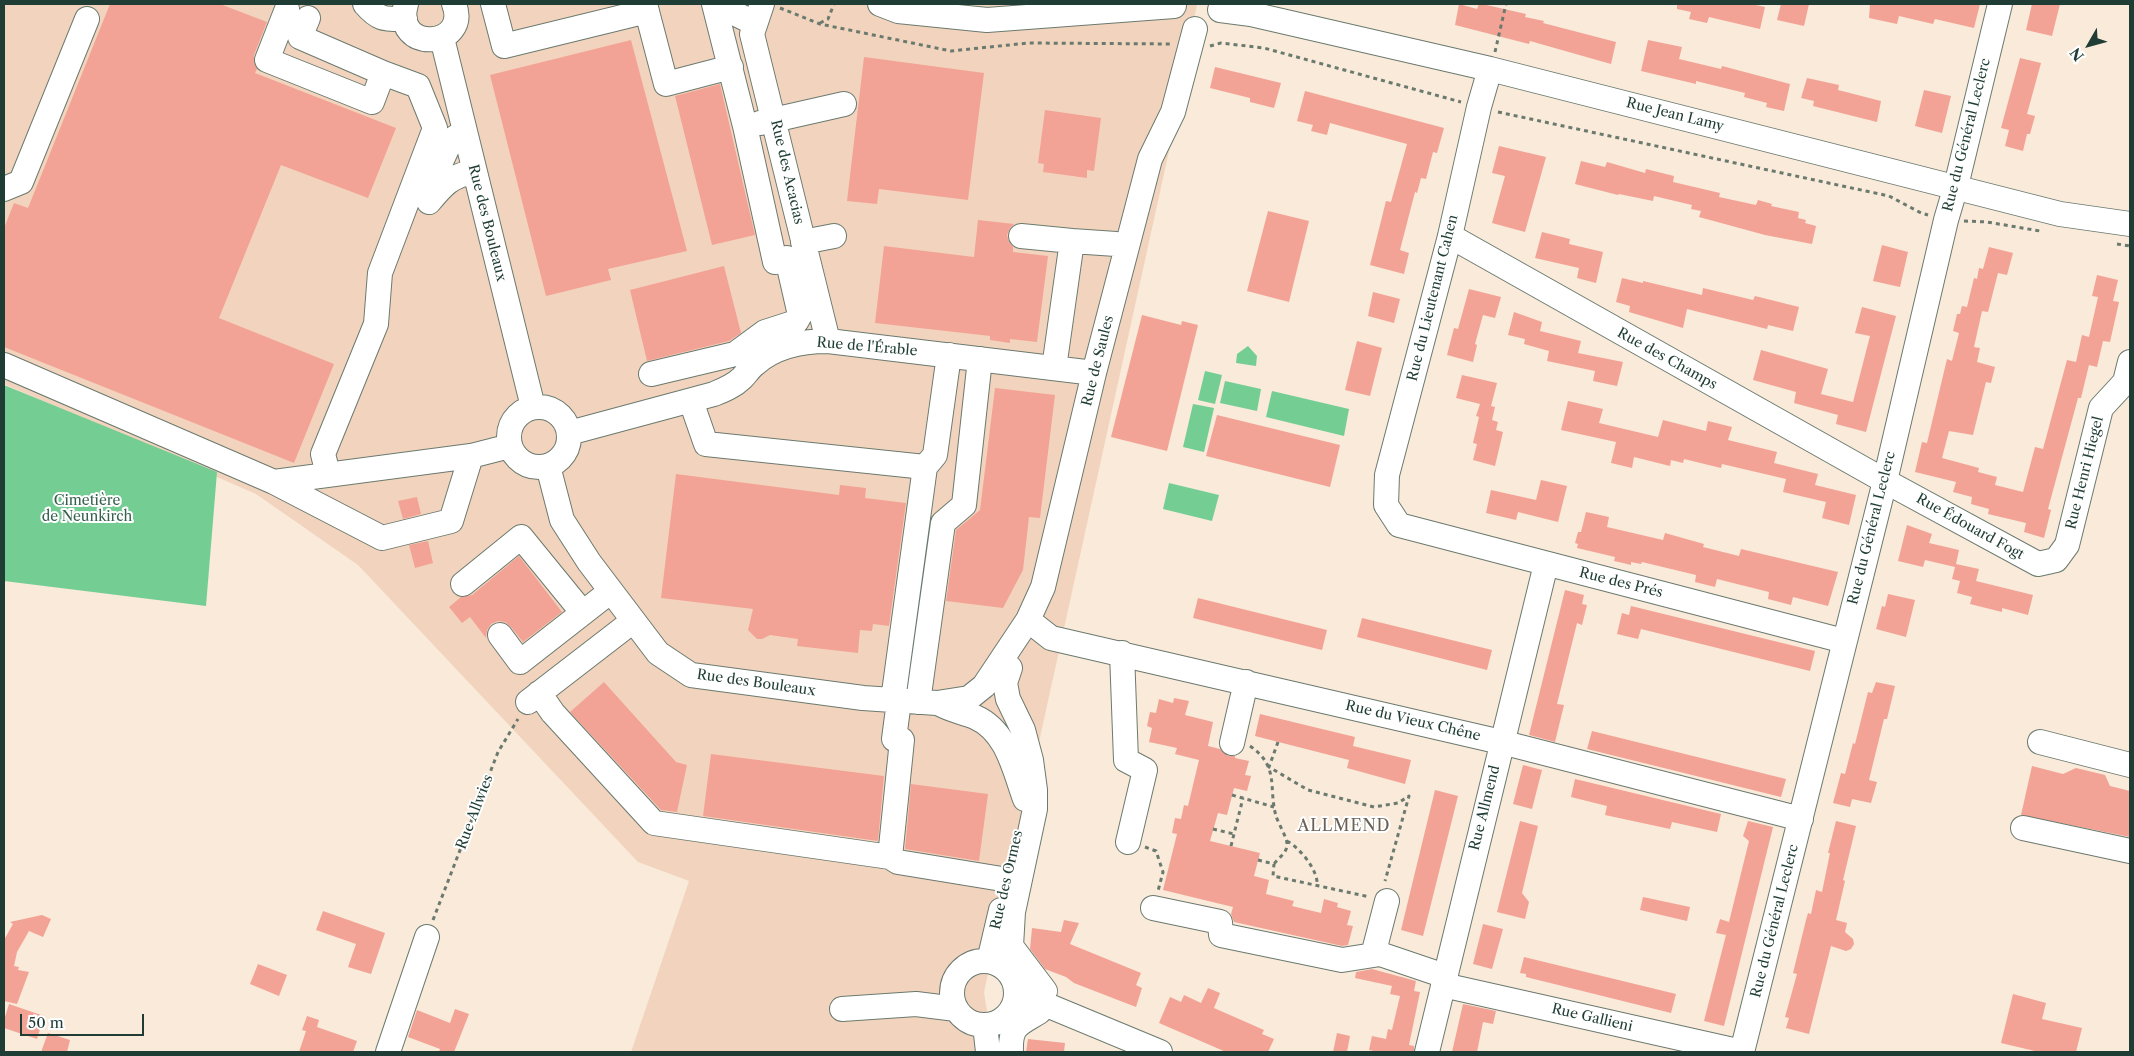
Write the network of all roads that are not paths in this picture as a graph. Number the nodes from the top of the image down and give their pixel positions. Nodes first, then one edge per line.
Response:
1 (365, 4) edge
2 (493, 4) edge
3 (715, 4) edge
4 (880, 4) edge
5 (2000, 4) edge
6 (458, 5) edge
7 (1174, 5) edge
8 (1219, 7) edge
9 (646, 8) edge
10 (764, 11) edge
11 (406, 12) edge
12 (87, 18) dead end
13 (442, 38) junction
14 (1193, 40) junction
15 (731, 67) junction
16 (1490, 69) junction
17 (384, 72) junction
18 (844, 104) dead end
19 (774, 120) junction
20 (745, 126) junction
21 (464, 132) junction
22 (474, 171) junction
23 (1956, 186) junction
24 (4, 189) edge
25 (2130, 224) edge
26 (834, 236) dead end
27 (1021, 236) dead end
28 (1450, 236) junction
29 (1072, 240) junction
30 (1127, 247) junction
31 (799, 251) junction
32 (828, 341) junction
33 (949, 355) junction
34 (980, 359) junction
35 (4, 365) edge
36 (1054, 368) junction
37 (2130, 368) edge
38 (651, 374) dead end
39 (1094, 374) junction
40 (691, 401) junction
41 (533, 407) junction
42 (570, 433) junction
43 (510, 446) junction
44 (471, 456) junction
45 (548, 466) junction
46 (925, 466) junction
47 (328, 474) junction
48 (1885, 481) junction
49 (274, 482) junction
50 (1399, 525) joint
51 (2056, 560) joint
52 (1546, 564) junction
53 (463, 584) dead end
54 (611, 591) junction
55 (583, 613) junction
56 (1028, 620) junction
57 (634, 621) junction
58 (500, 635) dead end
59 (1844, 641) junction
60 (1122, 653) junction
61 (1010, 668) dead end
62 (1246, 682) junction
63 (984, 686) junction
64 (912, 701) junction
65 (981, 722) junction
66 (1232, 740) road end
67 (1502, 742) junction
68 (2040, 742) dead end
69 (2130, 765) edge
70 (1024, 798) junction
71 (1801, 819) junction
72 (2023, 828) dead end
73 (1128, 842) road end
74 (2130, 851) edge
75 (890, 857) junction
76 (1008, 880) junction
77 (1384, 900) road end
78 (1153, 908) road end
79 (427, 937) road end
80 (1373, 955) junction
81 (989, 961) junction
82 (1444, 980) junction
83 (954, 981) junction
84 (1015, 987) junction
85 (1038, 1002) junction
86 (916, 1004) junction
87 (842, 1009) dead end
88 (956, 1009) junction
89 (984, 1025) junction
90 (388, 1052) edge
91 (988, 1052) edge
92 (1011, 1052) edge
93 (1160, 1052) edge
94 (1427, 1052) edge
95 (1742, 1052) edge

1 - 11 street
2 - 9 street
3 - 10 street
3 - 15 street
4 - 7 street
5 - 23 street, Rue du Général Leclerc
6 - 13 street
7 - 14 street
8 - 14 street
8 - 16 street, Rue Jean Lamy
9 - 15 street
10 - 19 street, Rue des Acacias
11 - 13 street
12 - 24 street
13 - 21 street, Rue des Bouleaux
14 - 30 street, Rue de Saules
15 - 20 street
16 - 23 street, Rue Jean Lamy
16 - 28 street, Rue du Lieutenant Cahen
17 - 17 street
17 - 47 street
18 - 19 street
19 - 20 street
19 - 31 street, Rue des Acacias
20 - 31 street
21 - 22 street, Rue des Bouleaux
21 - 22 street
22 - 41 street, Rue des Bouleaux
23 - 25 street, Rue Jean Lamy
23 - 48 street, Rue du Général Leclerc
26 - 31 street
27 - 29 street
28 - 48 street, Rue des Champs
28 - 50 street, Rue du Lieutenant Cahen
29 - 30 street
29 - 36 street
30 - 39 street, Rue de Saules
31 - 32 street, Rue des Acacias
31 - 38 street
32 - 33 street, Rue de l'Érable
32 - 40 street, Rue de l'Érable
33 - 34 street, Rue de l'Érable
33 - 46 street
34 - 36 street, Rue de l'Érable
34 - 64 street
35 - 49 street
36 - 39 street, Rue de l'Érable
37 - 51 street, Rue Henri Hiegel
39 - 56 street, Rue de Saules
40 - 42 street, Rue de l'Érable
40 - 46 street
41 - 42 street
41 - 43 street
42 - 45 street
43 - 44 street
43 - 45 street
44 - 47 street
44 - 49 street
45 - 54 street, Rue des Bouleaux
46 - 64 street
47 - 49 street
48 - 51 street, Rue Édouard Fogt
48 - 59 street, Rue du Général Leclerc
50 - 52 street, Rue des Prés
52 - 59 street, Rue des Prés
52 - 67 street, Rue Allmend
53 - 55 street
54 - 55 street
54 - 57 street, Rue des Bouleaux
55 - 58 street
56 - 60 street, Rue du Vieux Chêne
56 - 63 street, Rue de Saules
57 - 64 street, Rue des Bouleaux
57 - 75 street
59 - 71 street, Rue du Général Leclerc
60 - 62 street, Rue du Vieux Chêne
60 - 73 street
61 - 85 street
62 - 66 street
62 - 67 street, Rue du Vieux Chêne
63 - 64 street, Rue des Bouleaux
63 - 65 street
63 - 70 street, Rue des Ormes
64 - 65 street, Rue des Ormes
64 - 75 street
65 - 70 street, Rue des Ormes
67 - 71 street, Rue du Vieux Chêne
67 - 82 street, Rue Allmend
68 - 69 street
70 - 76 street, Rue des Ormes
71 - 95 street, Rue du Général Leclerc
72 - 74 street
75 - 76 street
76 - 81 street, Rue des Ormes
77 - 80 street
78 - 80 street
79 - 90 street
80 - 82 street, Rue Gallieni
81 - 83 street
81 - 84 street
82 - 94 street, Rue Allmend
82 - 95 street, Rue Gallieni
83 - 86 street
83 - 88 street
84 - 85 street
84 - 89 street
85 - 92 street
85 - 93 street
86 - 87 street
86 - 88 street
88 - 89 street
89 - 91 street

